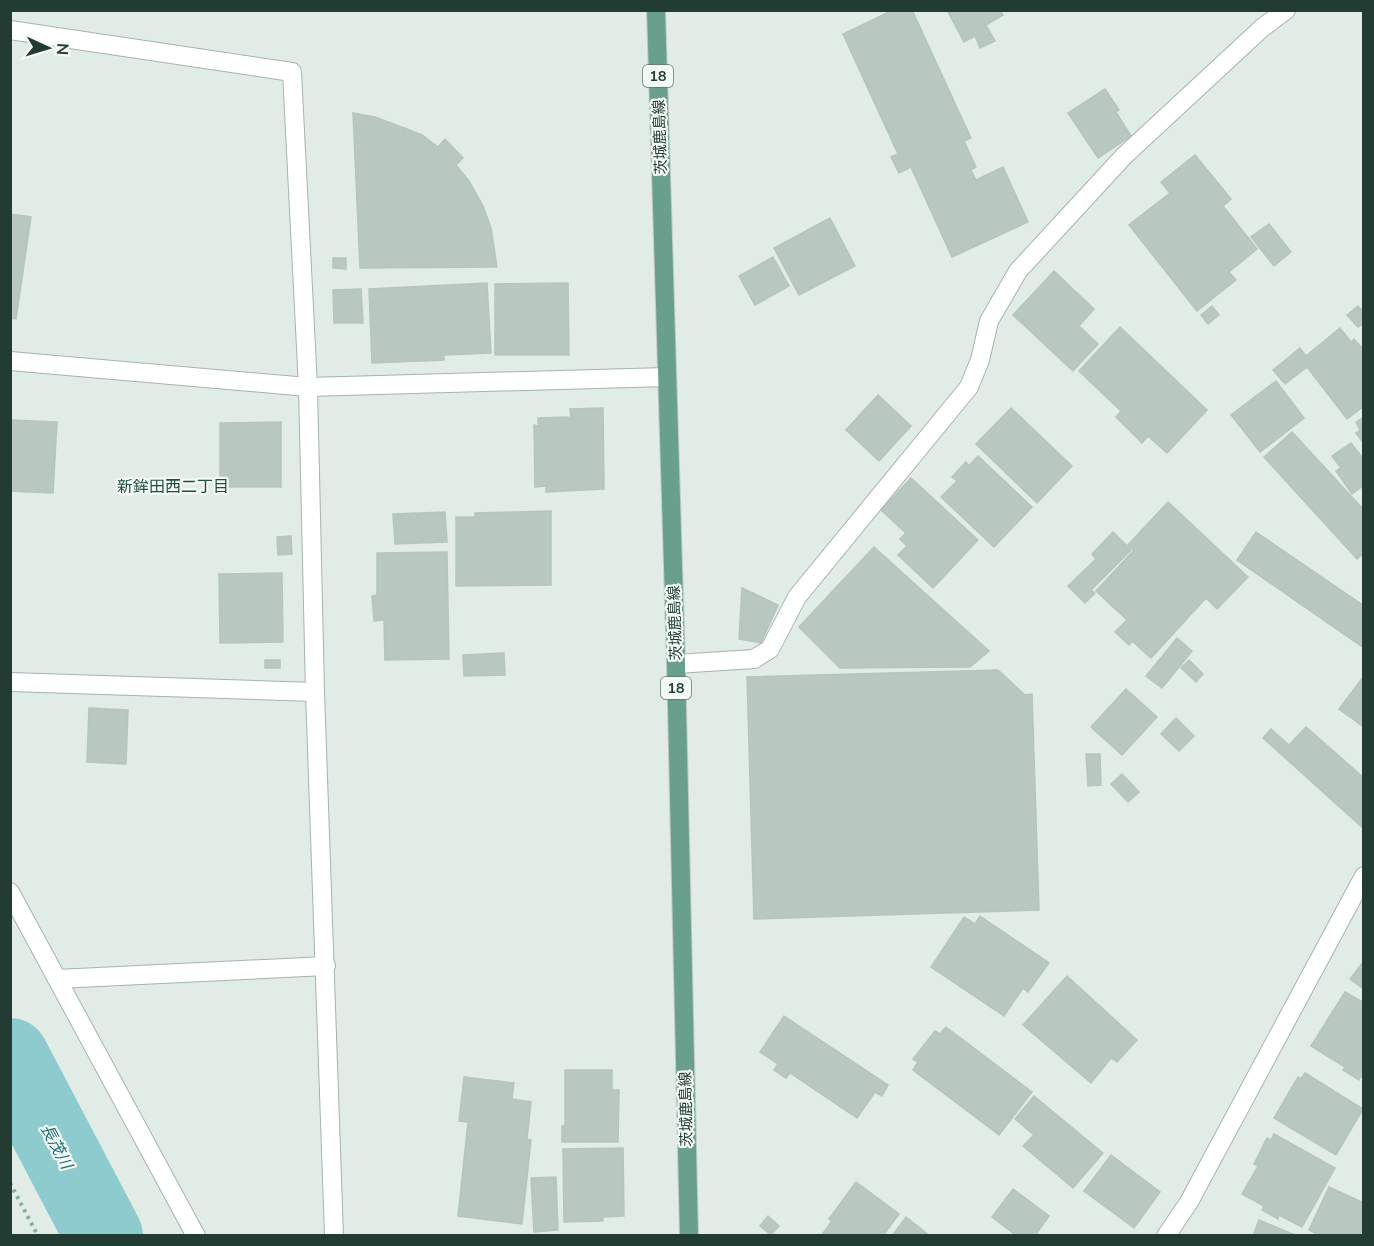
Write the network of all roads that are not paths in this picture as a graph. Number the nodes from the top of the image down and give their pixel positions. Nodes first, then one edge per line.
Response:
1 (656, 10) edge
2 (1286, 10) edge
3 (10, 30) edge
4 (10, 362) edge
5 (666, 377) junction
6 (308, 387) junction
7 (676, 664) junction
8 (10, 682) edge
9 (315, 692) junction
10 (1364, 876) edge
11 (10, 892) edge
12 (326, 966) junction
13 (57, 979) junction
14 (1189, 1202) junction
15 (196, 1236) edge
16 (334, 1236) edge
17 (689, 1236) edge
18 (1166, 1236) edge
19 (1180, 1236) edge

1 - 5 main road, 茨城鹿島線 / 18
2 - 7 street
3 - 6 street
4 - 6 street
5 - 6 street
5 - 7 main road, 茨城鹿島線 / 18
6 - 9 street
7 - 17 main road, 茨城鹿島線 / 18
8 - 9 street
9 - 12 street
10 - 14 street
11 - 13 street
12 - 13 street
12 - 16 street
13 - 15 street
14 - 18 street
14 - 19 street

